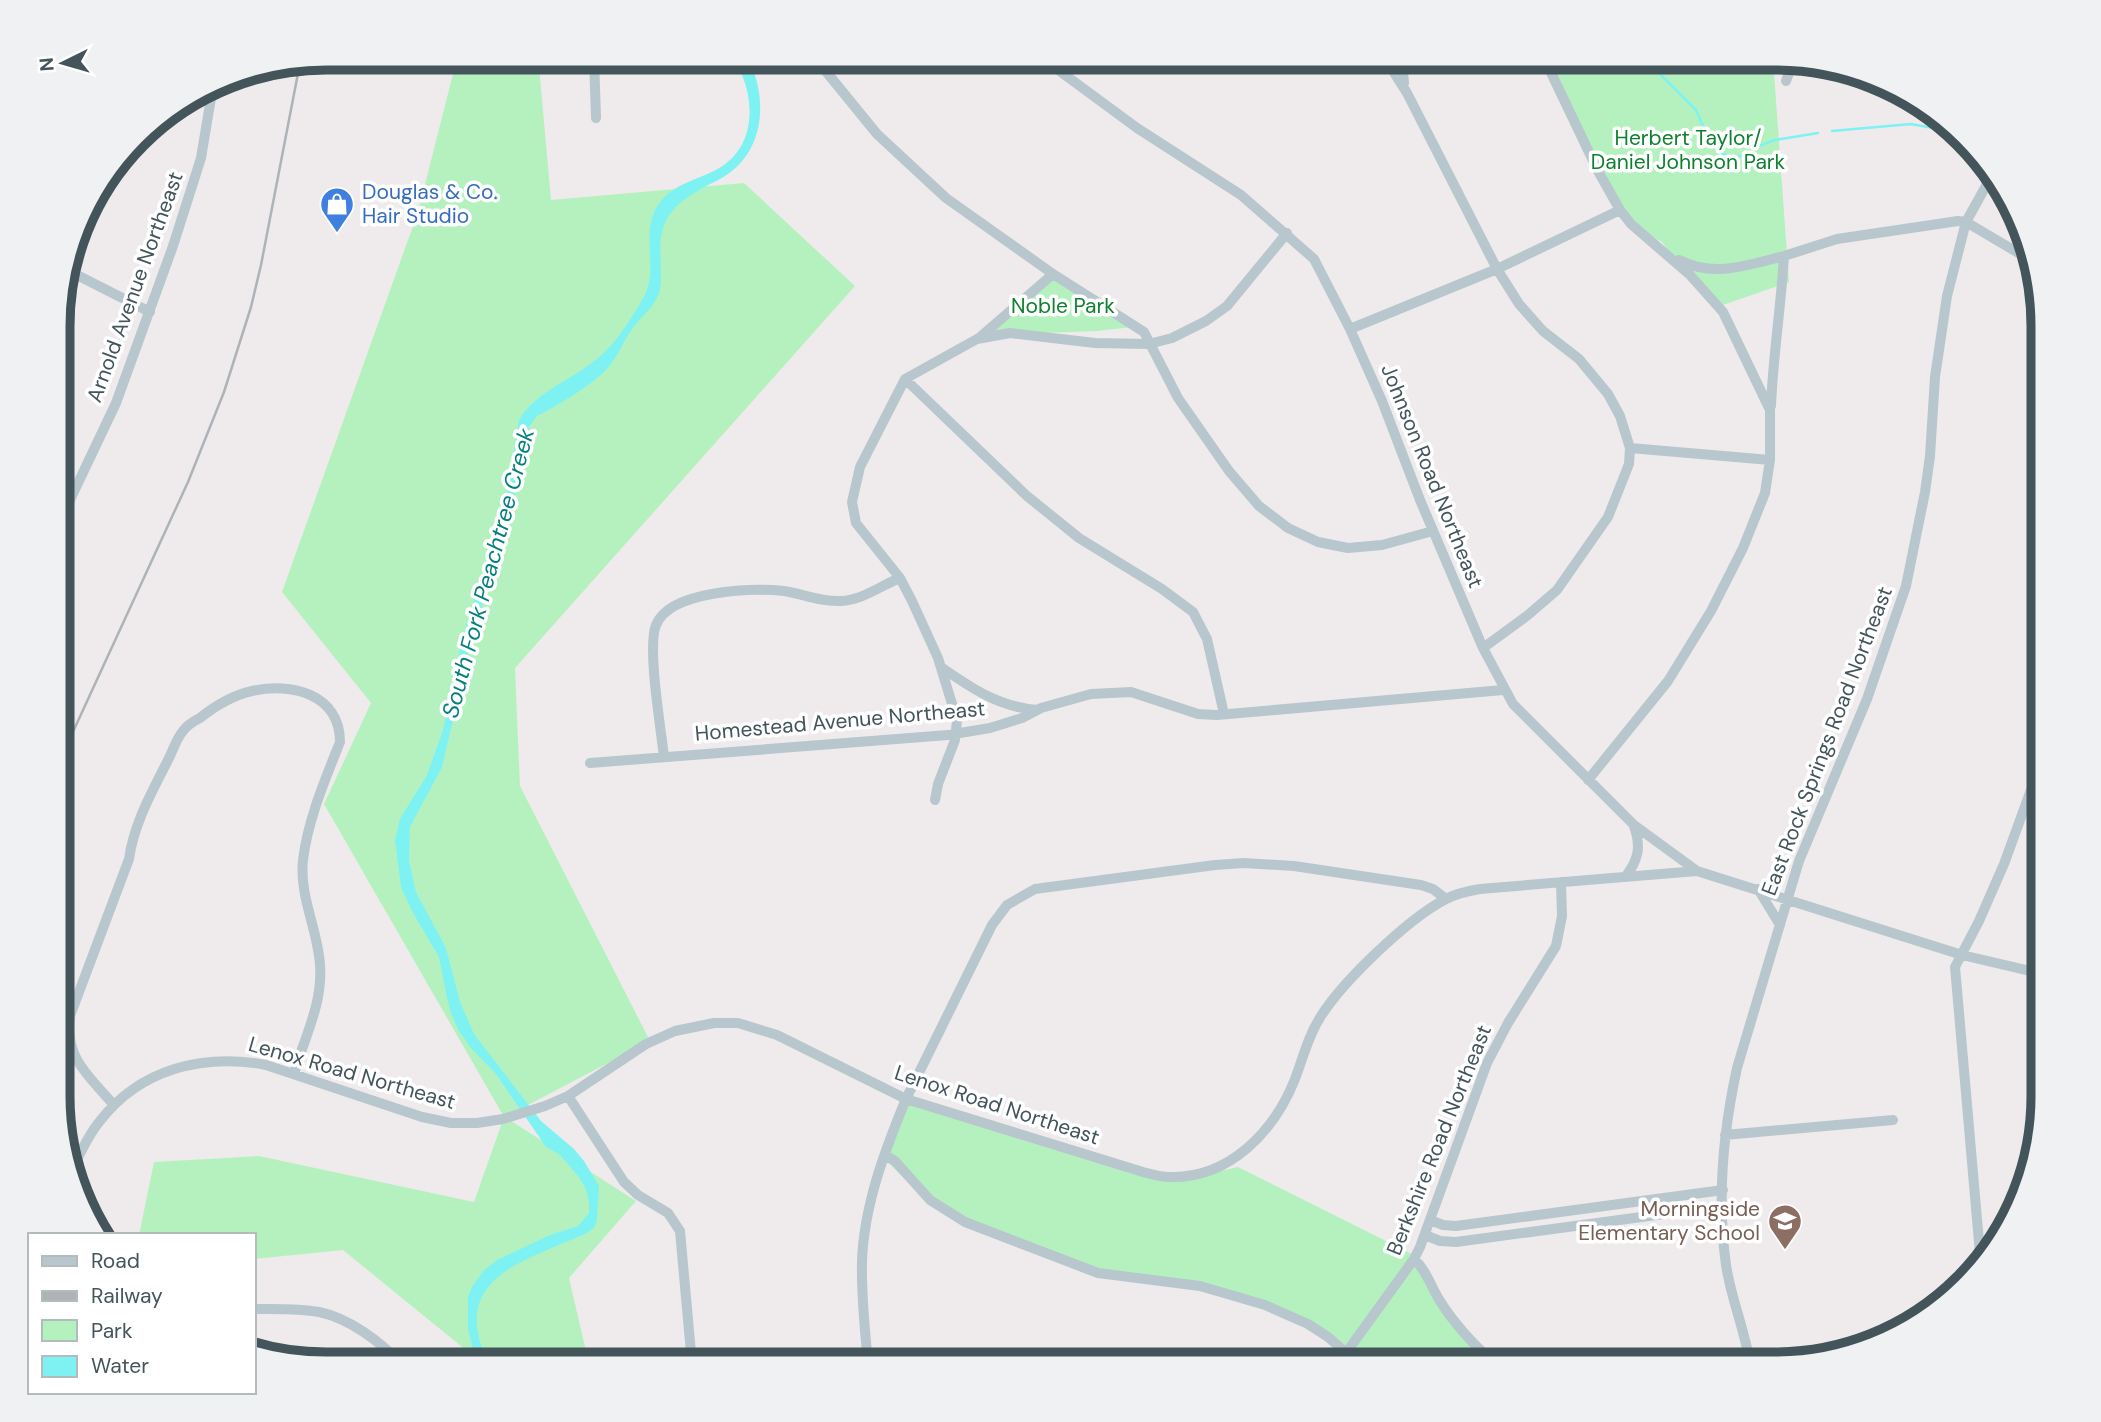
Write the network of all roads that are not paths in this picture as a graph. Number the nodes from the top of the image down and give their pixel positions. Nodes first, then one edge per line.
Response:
1 (594, 70) edge
2 (826, 70) edge
3 (1058, 70) edge
4 (1393, 70) edge
5 (1404, 70) edge
6 (1550, 70) edge
7 (1790, 71) edge
8 (1786, 82) dead end
9 (1404, 87) junction
10 (211, 98) dead end
11 (596, 118) dead end
12 (1987, 183) edge
13 (1620, 210) junction
14 (1966, 222) junction
15 (1287, 233) junction
16 (2020, 254) edge
17 (1669, 256) junction
18 (1784, 257) junction
19 (1497, 269) junction
20 (75, 274) edge
21 (1053, 274) junction
22 (150, 312) junction
23 (1350, 329) junction
24 (978, 339) junction
25 (1149, 344) junction
26 (905, 379) junction
27 (1770, 410) junction
28 (1630, 448) junction
29 (1770, 460) junction
30 (70, 494) edge
31 (1433, 531) junction
32 (900, 578) junction
33 (1482, 648) junction
34 (941, 666) junction
35 (1503, 690) junction
36 (1037, 710) junction
37 (1224, 714) junction
38 (956, 734) junction
39 (664, 757) junction
40 (590, 763) dead end
41 (1588, 780) junction
42 (2031, 790) edge
43 (935, 800) dead end
44 (1634, 825) junction
45 (1698, 870) junction
46 (1626, 876) junction
47 (1560, 881) junction
48 (1758, 889) junction
49 (1788, 898) junction
50 (1446, 899) junction
51 (1780, 925) junction
52 (1962, 955) junction
53 (2031, 971) edge
54 (70, 1016) edge
55 (70, 1046) edge
56 (294, 1074) junction
57 (568, 1096) junction
58 (906, 1099) junction
59 (114, 1105) junction
60 (1893, 1120) dead end
61 (1725, 1135) junction
62 (885, 1155) junction
63 (78, 1158) edge
64 (1723, 1190) junction
65 (1723, 1206) junction
66 (1581, 1209) junction
67 (1430, 1220) junction
68 (1583, 1225) junction
69 (1425, 1235) junction
70 (1983, 1246) edge
71 (1414, 1259) junction
72 (256, 1308) edge
73 (1347, 1351) joint
74 (386, 1352) edge
75 (691, 1352) edge
76 (867, 1352) edge
77 (1483, 1352) edge
78 (1747, 1352) edge

1 - 11 street
2 - 21 street
3 - 15 street, Johnson Road Northeast
4 - 9 street
5 - 9 street
6 - 13 street
7 - 8 street
9 - 19 street
10 - 22 street, Arnold Avenue Northeast
12 - 14 street, East Rock Springs Road Northeast
13 - 17 street
13 - 19 street
14 - 16 street
14 - 18 street
14 - 49 street, East Rock Springs Road Northeast
15 - 23 street, Johnson Road Northeast
15 - 25 street
17 - 18 street
17 - 27 street
18 - 27 street
19 - 23 street
19 - 28 street
20 - 22 street
21 - 24 street
21 - 25 street
22 - 30 street, Arnold Avenue Northeast
23 - 31 street, Johnson Road Northeast
24 - 25 street
24 - 26 street
25 - 31 street
26 - 32 street
26 - 37 street
27 - 29 street
28 - 29 street
28 - 33 street
29 - 41 street
31 - 33 street, Johnson Road Northeast
32 - 34 street
32 - 39 street
33 - 35 street, Johnson Road Northeast
34 - 36 street
34 - 38 street
35 - 37 street, Homestead Avenue Northeast
35 - 41 street, Johnson Road Northeast
36 - 37 street, Homestead Avenue Northeast
36 - 38 street, Homestead Avenue Northeast
38 - 39 street, Homestead Avenue Northeast
38 - 43 street
39 - 40 street, Homestead Avenue Northeast
41 - 44 street, Johnson Road Northeast
42 - 52 street
44 - 45 street, Johnson Road Northeast
44 - 46 street
45 - 46 street, Lenox Road Northeast
45 - 48 street, Johnson Road Northeast
46 - 47 street, Lenox Road Northeast
47 - 50 street, Lenox Road Northeast
47 - 67 street, Berkshire Road Northeast
48 - 49 street, Johnson Road Northeast
48 - 51 street
49 - 51 street, East Rock Springs Road Northeast
49 - 52 street, Johnson Road Northeast
50 - 58 street
50 - 58 street, Lenox Road Northeast
51 - 61 street, East Rock Springs Road Northeast
52 - 53 street, Johnson Road Northeast
52 - 70 street
54 - 56 street
55 - 59 street
56 - 57 street, Lenox Road Northeast
56 - 59 street, Lenox Road Northeast
57 - 58 street, Lenox Road Northeast
57 - 75 street
58 - 62 street
59 - 63 street, Lenox Road Northeast
60 - 61 street
61 - 64 street, East Rock Springs Road Northeast
62 - 73 street
62 - 76 street
64 - 65 street, East Rock Springs Road Northeast
64 - 66 street
65 - 68 street
65 - 78 street, East Rock Springs Road Northeast
66 - 67 street
66 - 68 street
67 - 69 street, Berkshire Road Northeast
68 - 69 street
69 - 71 street, Berkshire Road Northeast
71 - 73 street, Berkshire Road Northeast
71 - 77 street
72 - 74 street

